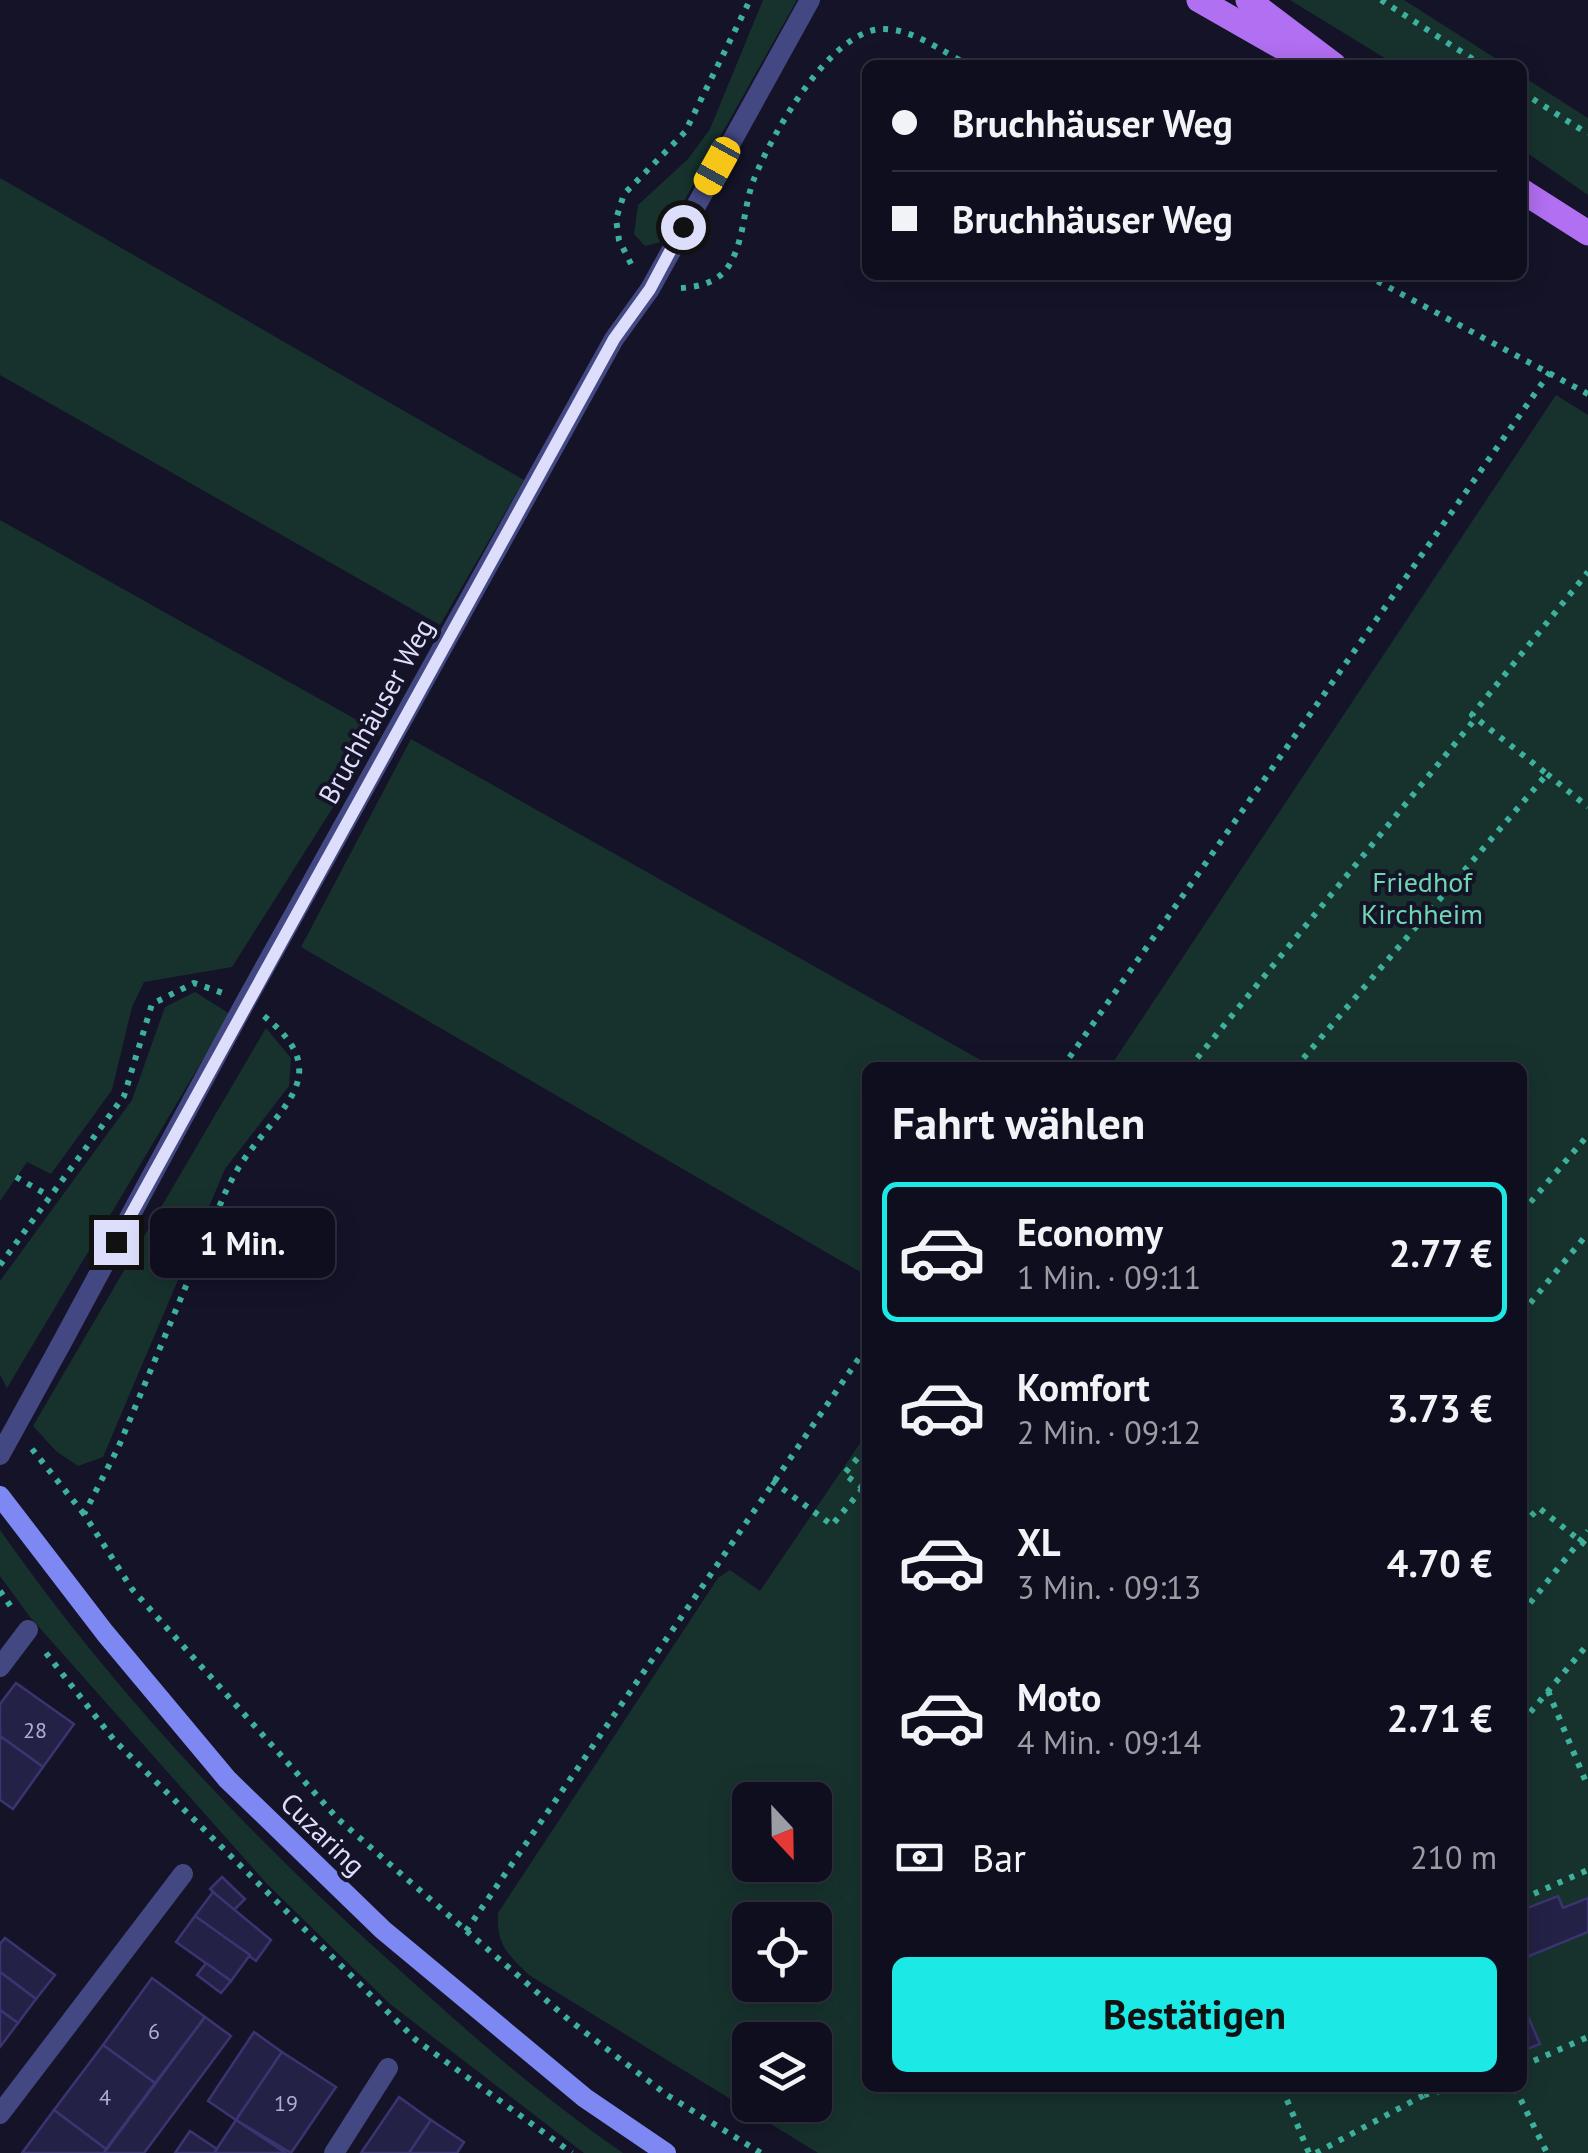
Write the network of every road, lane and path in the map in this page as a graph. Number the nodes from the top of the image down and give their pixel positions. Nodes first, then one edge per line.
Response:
1 (810, 0) edge
2 (1200, 0) edge
3 (1248, 0) edge
4 (1381, 0) edge
5 (1304, 60) edge
6 (1327, 60) edge
7 (1474, 60) edge
8 (1527, 95) edge
9 (1588, 134) edge
10 (1527, 194) edge
11 (1588, 233) edge
12 (1375, 280) edge
13 (1550, 372) junction
14 (1588, 394) edge
15 (1588, 572) edge
16 (1476, 718) junction
17 (1547, 774) junction
18 (1588, 794) edge
19 (1585, 804) edge
20 (1066, 1062) edge
21 (1194, 1062) edge
22 (1300, 1062) edge
23 (1588, 1135) edge
24 (244, 1159) dead end
25 (16, 1177) dead end
26 (49, 1196) dead end
27 (1527, 1206) edge
28 (1588, 1233) edge
29 (1527, 1307) edge
30 (862, 1354) edge
31 (24, 1439) dead end
32 (862, 1453) edge
33 (0, 1456) edge
34 (772, 1481) junction
35 (862, 1488) edge
36 (862, 1493) edge
37 (0, 1496) edge
38 (84, 1514) junction
39 (1527, 1521) edge
40 (1588, 1531) edge
41 (1580, 1541) junction
42 (1588, 1547) edge
43 (0, 1592) edge
44 (1527, 1607) edge
45 (28, 1630) junction
46 (1588, 1644) edge
47 (0, 1667) edge
48 (1548, 1691) junction
49 (1527, 1716) edge
50 (1588, 1787) edge
51 (1588, 1870) edge
52 (183, 1874) dead end
53 (1527, 1897) edge
54 (466, 1932) junction
55 (1588, 2037) edge
56 (1527, 2064) edge
57 (388, 2068) dead end
58 (1284, 2092) edge
59 (1420, 2092) edge
60 (1517, 2092) edge
61 (0, 2114) edge
62 (334, 2153) edge
63 (572, 2153) edge
64 (666, 2153) edge
65 (761, 2153) edge
66 (1312, 2153) edge
67 (1547, 2153) edge

1 - 33 street, Bruchhäuser Weg, bridge
2 - 5 main road
3 - 6 main road
4 - 7 path
8 - 9 path
10 - 11 main road
12 - 13 path
13 - 14 path
13 - 20 path
15 - 16 path
16 - 17 path
16 - 21 path
17 - 19 path
17 - 22 path
18 - 19 path
23 - 27 path
24 - 38 path
25 - 26 path
28 - 29 path
30 - 34 path
31 - 38 path
32 - 35 path
34 - 36 path
34 - 54 path
37 - 64 main road, Cuzaring
38 - 54 path
39 - 41 path
40 - 41 path
41 - 42 path
41 - 44 path
43 - 45 path
45 - 47 street
45 - 63 path
46 - 48 path
48 - 49 path
48 - 50 path
51 - 53 path
52 - 61 street
54 - 65 path
55 - 56 path
57 - 62 street
58 - 66 path
59 - 66 path
60 - 67 path

